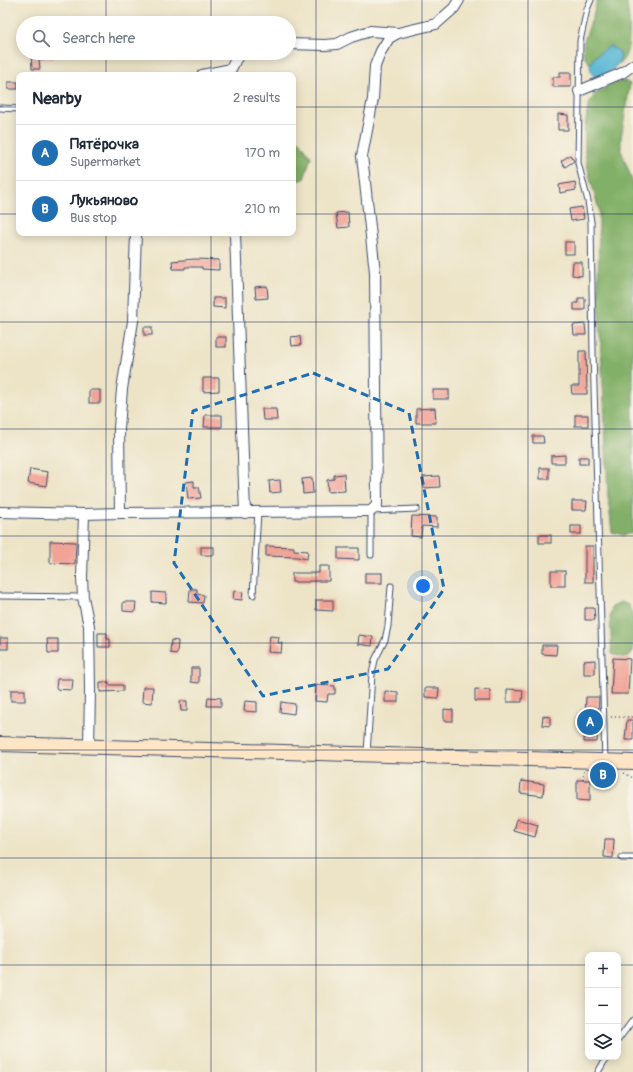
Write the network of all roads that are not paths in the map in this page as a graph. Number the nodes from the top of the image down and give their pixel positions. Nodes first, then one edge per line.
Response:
1 (459, 0) edge
2 (591, 0) edge
3 (398, 33) junction
4 (296, 44) edge
5 (236, 60) edge
6 (633, 65) edge
7 (231, 72) edge
8 (579, 91) junction
9 (0, 108) edge
10 (16, 109) edge
11 (136, 236) edge
12 (235, 236) edge
13 (417, 509) dead end
14 (370, 511) junction
15 (0, 512) edge
16 (258, 512) junction
17 (120, 513) junction
18 (245, 513) junction
19 (84, 514) junction
20 (371, 555) dead end
21 (391, 586) dead end
22 (253, 595) dead end
23 (0, 596) edge
24 (83, 597) junction
25 (0, 744) edge
26 (89, 747) junction
27 (367, 755) junction
28 (605, 762) junction
29 (633, 762) edge
30 (622, 858) dead end
31 (633, 858) edge
32 (633, 1020) edge
33 (621, 1036) edge
34 (605, 1060) edge
35 (598, 1072) edge

1 - 3 street
2 - 8 lane
3 - 4 street
3 - 14 street
5 - 7 street
6 - 8 street
8 - 28 lane
9 - 10 lane
11 - 17 street
12 - 18 street
13 - 14 lane
14 - 16 street
14 - 20 lane
15 - 19 street
16 - 18 street
16 - 22 lane
17 - 18 street
17 - 19 street
19 - 24 street
21 - 27 lane
23 - 24 lane
24 - 26 street
25 - 26 street
26 - 27 street
27 - 28 street
28 - 29 street
30 - 31 lane
32 - 33 lane
34 - 35 lane

